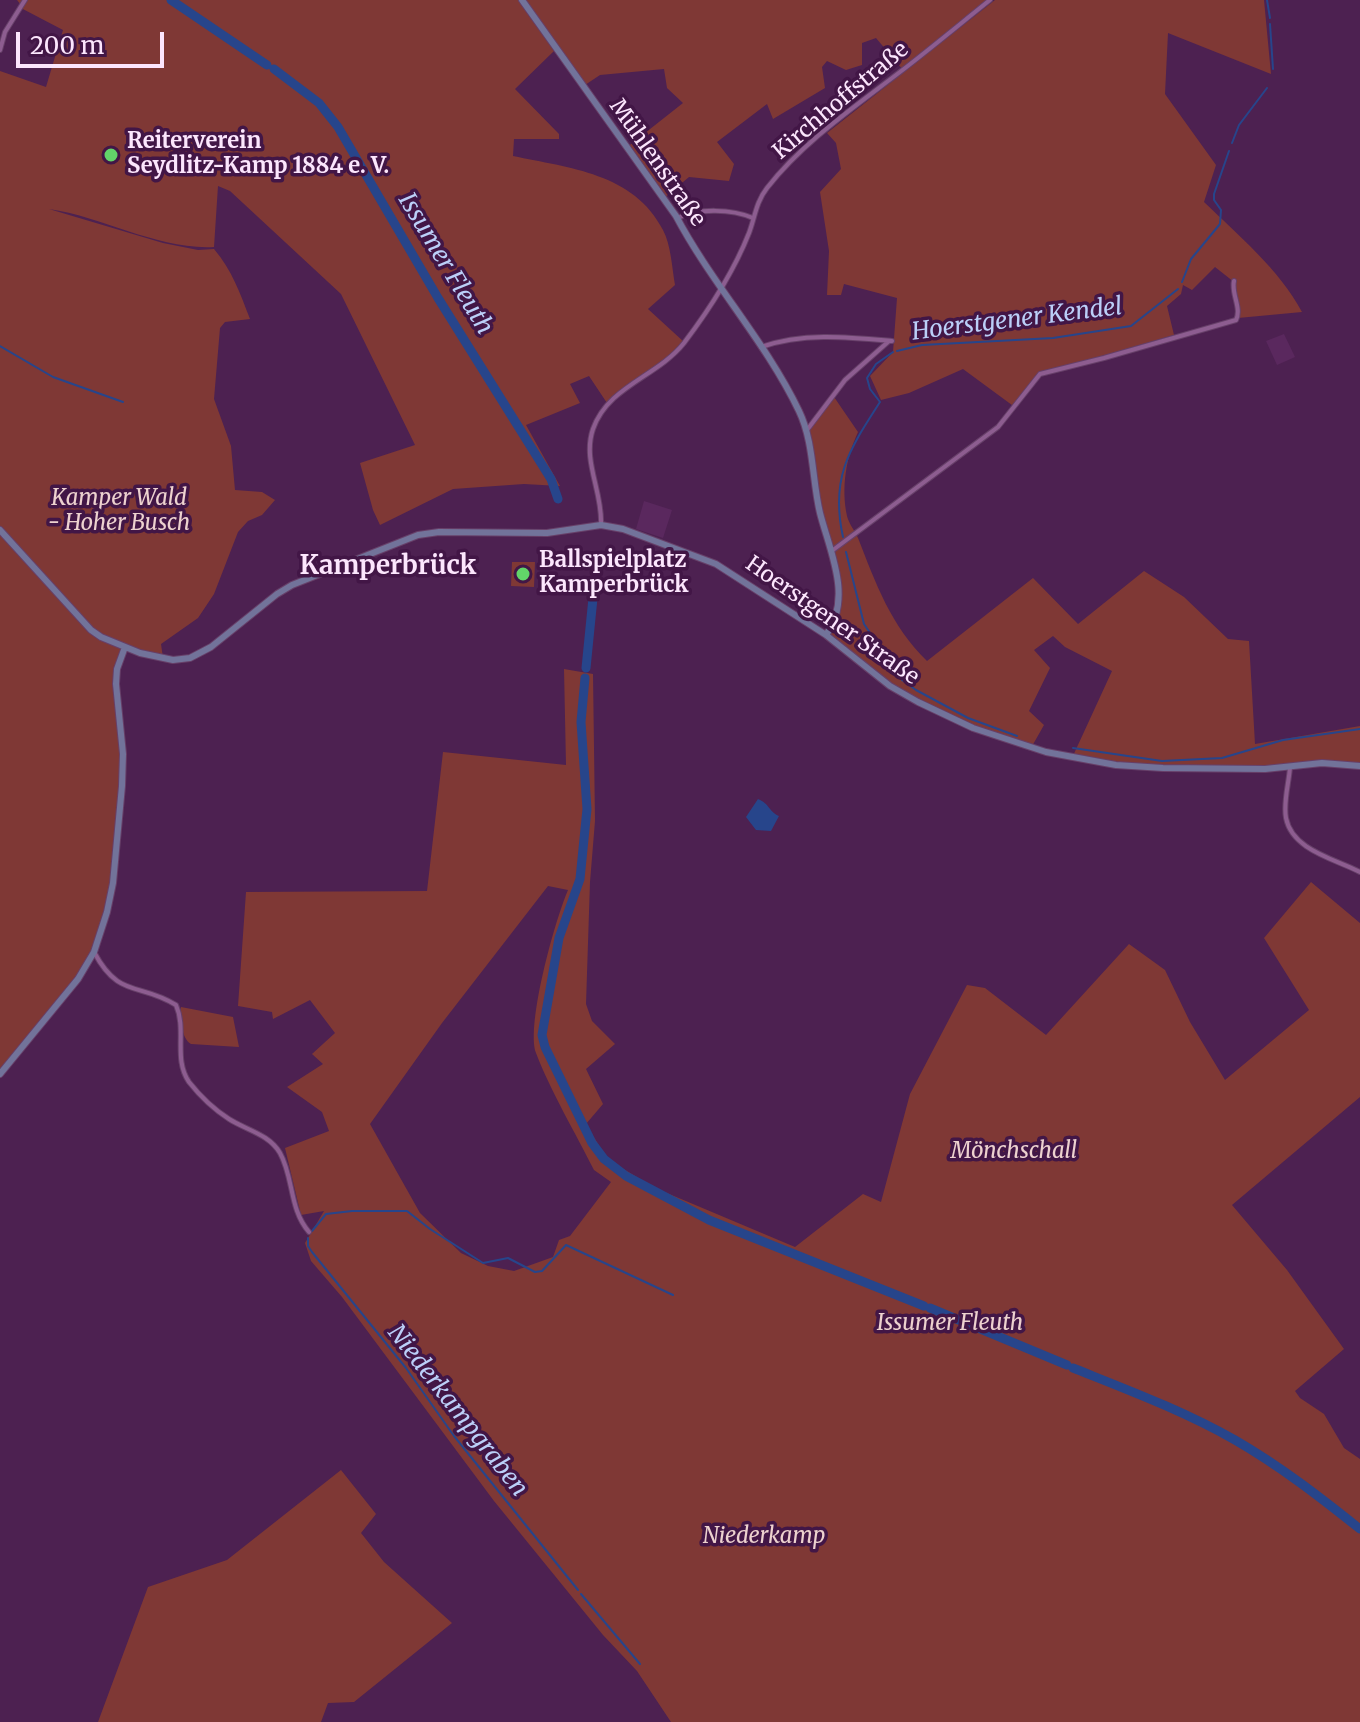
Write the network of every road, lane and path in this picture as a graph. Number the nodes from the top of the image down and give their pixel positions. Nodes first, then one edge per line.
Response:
1 (25, 0) edge
2 (522, 0) edge
3 (990, 0) edge
4 (0, 50) edge
5 (677, 218) junction
6 (753, 218) junction
7 (1234, 281) dead end
8 (721, 287) junction
9 (761, 347) junction
10 (806, 432) junction
11 (601, 525) junction
12 (0, 530) edge
13 (833, 550) junction
14 (826, 635) junction
15 (125, 647) junction
16 (1360, 766) edge
17 (1290, 767) junction
18 (1360, 872) edge
19 (94, 952) junction
20 (0, 1074) edge
21 (309, 1232) dead end

1 - 4 street
2 - 5 main road, Mühlenstraße
3 - 6 street, Kirchhoffstraße
5 - 6 street
5 - 8 main road, Mühlenstraße
6 - 8 street, Kirchhoffstraße
7 - 13 street
8 - 9 main road, Mühlenstraße
8 - 11 street, Kirchhoffstraße
9 - 10 main road, Mühlenstraße
9 - 10 street
10 - 13 main road, Mühlenstraße
11 - 14 main road, Hoerstgener Straße
11 - 15 main road, Hoerstgener Straße
12 - 15 main road, Hoerstgener Straße
13 - 14 main road, Mühlenstraße
14 - 17 main road, Hoerstgener Straße
15 - 19 main road
16 - 17 main road, Hoerstgener Straße
17 - 18 street
19 - 20 main road
19 - 21 street

